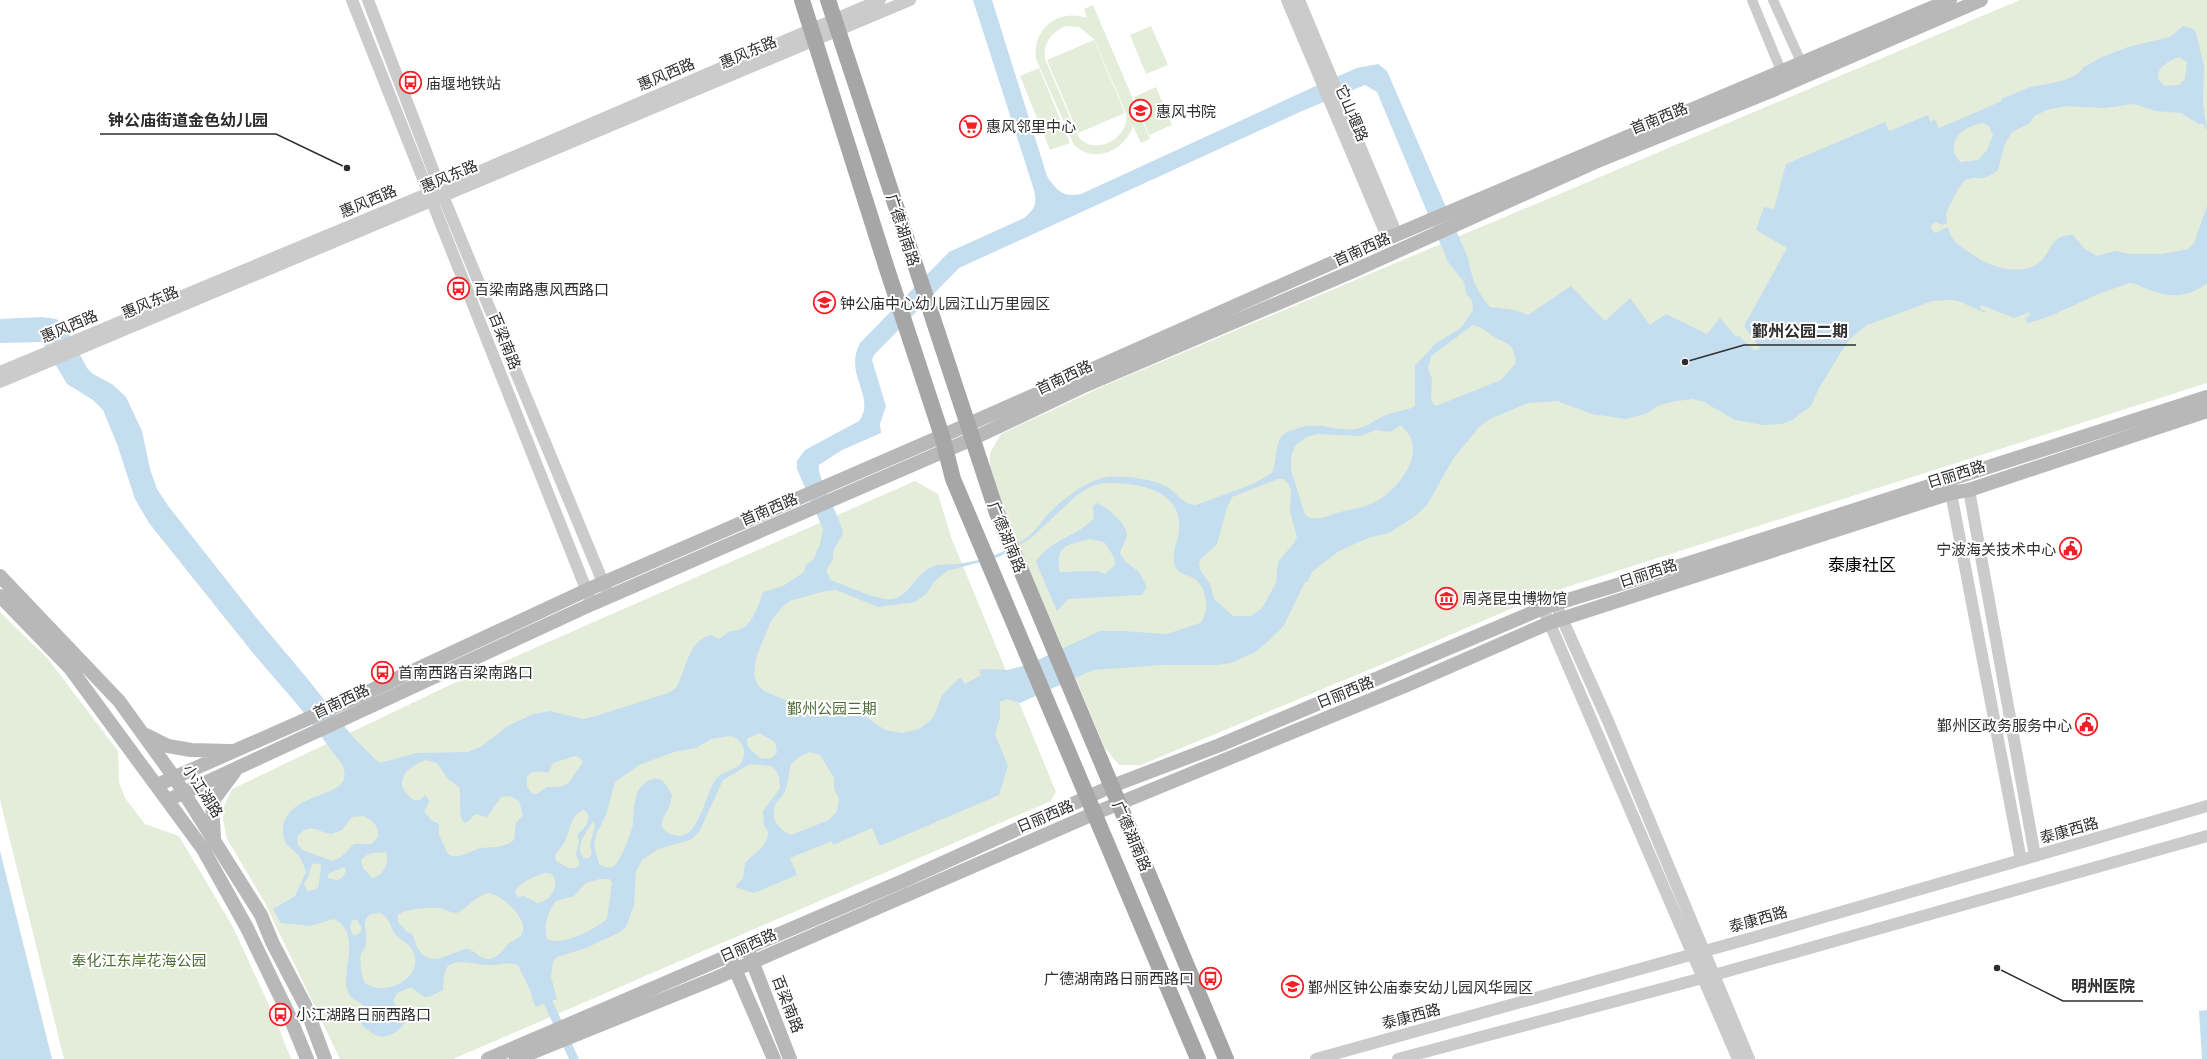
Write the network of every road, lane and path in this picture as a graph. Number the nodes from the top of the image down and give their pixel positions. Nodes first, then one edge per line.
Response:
1 (352, 0) edge
2 (368, 0) edge
3 (802, 0) edge
4 (828, 0) edge
5 (880, 0) edge
6 (910, 0) edge
7 (1287, 0) edge
8 (1299, 0) edge
9 (1752, 0) edge
10 (1773, 0) edge
11 (1950, 0) edge
12 (1981, 0) edge
13 (837, 25) junction
14 (814, 35) junction
15 (1802, 64) junction
16 (1782, 73) junction
17 (442, 191) junction
18 (430, 197) junction
19 (1393, 237) junction
20 (0, 372) edge
21 (0, 382) edge
22 (2207, 397) edge
23 (2207, 411) edge
24 (970, 432) junction
25 (944, 443) junction
26 (1969, 490) junction
27 (1952, 493) junction
28 (0, 576) edge
29 (603, 583) junction
30 (586, 590) junction
31 (0, 596) edge
32 (609, 597) junction
33 (592, 604) junction
34 (1549, 606) junction
35 (1555, 621) junction
36 (143, 734) junction
37 (234, 751) junction
38 (238, 768) junction
39 (174, 777) junction
40 (157, 785) junction
41 (1112, 786) junction
42 (184, 793) junction
43 (1086, 797) junction
44 (168, 800) junction
45 (1119, 804) junction
46 (2207, 806) edge
47 (1093, 814) junction
48 (2207, 836) edge
49 (214, 839) junction
50 (2034, 856) junction
51 (2021, 860) junction
52 (747, 948) junction
53 (1698, 953) junction
54 (729, 956) junction
55 (753, 961) junction
56 (735, 969) junction
57 (1708, 977) junction
58 (307, 1059) edge
59 (325, 1059) edge
60 (488, 1059) edge
61 (516, 1059) edge
62 (774, 1059) edge
63 (790, 1059) edge
64 (1198, 1059) edge
65 (1226, 1059) edge
66 (1316, 1059) edge
67 (1398, 1059) edge
68 (1738, 1059) edge
69 (1749, 1059) edge

1 - 18 street, 百梁南路
2 - 17 street, 百梁南路
3 - 14 main road, 广德湖南路
4 - 13 main road, 广德湖南路
5 - 13 street, 惠风西路
6 - 13 street
7 - 19 street, 它山堰路
8 - 19 street, 它山堰路
9 - 16 street
10 - 15 street
11 - 15 main road, 首南西路
12 - 24 main road, 首南西路
13 - 14 street, 惠风西路
13 - 24 main road, 广德湖南路
14 - 17 street, 惠风西路
14 - 25 main road, 广德湖南路
15 - 16 main road, 首南西路
16 - 19 main road, 首南西路
17 - 18 street, 惠风东路
17 - 29 street, 百梁南路
18 - 20 street, 惠风西路
18 - 21 street, 惠风东路
18 - 30 street, 百梁南路
19 - 24 main road, 首南西路
22 - 34 main road, 日丽西路
23 - 26 main road, 日丽西路
24 - 25 main road, 首南西路
24 - 41 main road, 广德湖南路
25 - 29 main road, 首南西路
25 - 32 main road, 首南西路
25 - 43 main road, 广德湖南路
26 - 27 main road, 日丽西路
26 - 50 street
27 - 35 main road, 日丽西路
27 - 51 street
28 - 36 main road, 小江湖路
29 - 30 main road, 首南西路
29 - 32 street, 百梁南路
30 - 33 street, 百梁南路
30 - 37 main road, 首南西路
31 - 40 main road
32 - 33 main road, 首南西路
33 - 38 main road, 首南西路
34 - 35 street
34 - 41 main road, 日丽西路
35 - 45 main road, 日丽西路
35 - 53 street
36 - 37 main road
36 - 39 main road, 小江湖路
37 - 39 main road, 首南西路
38 - 42 main road, 首南西路
38 - 49 main road
39 - 40 main road, 首南西路
39 - 42 main road, 小江湖路
40 - 44 main road
41 - 43 main road, 日丽西路
41 - 45 main road, 广德湖南路
42 - 44 main road, 首南西路
42 - 49 main road, 小江湖路
43 - 47 main road, 广德湖南路
43 - 52 main road, 日丽西路
44 - 58 main road
45 - 47 main road, 日丽西路
45 - 65 main road, 广德湖南路
46 - 50 street, 泰康西路
47 - 55 main road, 日丽西路
47 - 64 main road, 广德湖南路
48 - 57 street
49 - 59 main road, 小江湖路
50 - 51 street, 泰康西路
51 - 53 street, 泰康西路
52 - 54 main road, 日丽西路
52 - 55 main road, 百梁南路
53 - 57 street
53 - 66 street, 泰康西路
54 - 56 main road
54 - 60 main road, 日丽西路
55 - 56 main road, 日丽西路
55 - 63 main road, 百梁南路
56 - 61 main road, 日丽西路
56 - 62 main road
57 - 67 street
57 - 68 street
57 - 69 street

